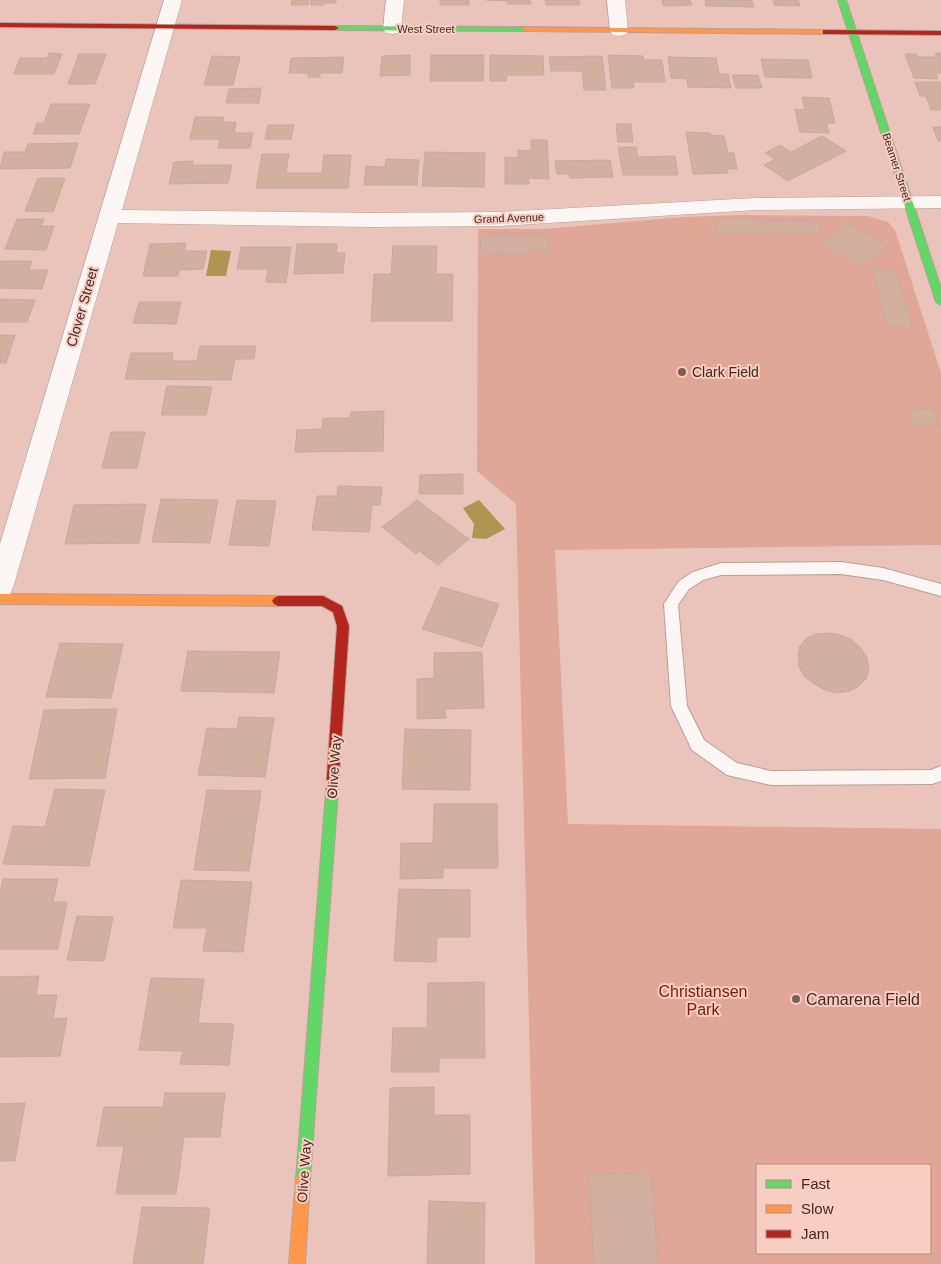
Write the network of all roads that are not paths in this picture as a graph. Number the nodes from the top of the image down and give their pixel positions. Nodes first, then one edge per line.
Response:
1 (173, 0) edge
2 (395, 0) edge
3 (616, 0) edge
4 (842, 0) edge
5 (0, 25) edge
6 (165, 26) junction
7 (392, 29) junction
8 (619, 31) junction
9 (853, 32) junction
10 (941, 33) edge
11 (941, 202) edge
12 (909, 204) junction
13 (109, 216) junction
14 (941, 302) edge
15 (0, 588) edge
16 (941, 590) edge
17 (0, 600) edge
18 (941, 773) edge
19 (297, 1264) edge

1 - 6 street, Clover Street
2 - 7 street
3 - 8 street
4 - 9 street, Beamer Street
5 - 6 street, West Street
6 - 7 street, West Street
6 - 13 street, Clover Street
7 - 8 street, West Street
8 - 9 street, West Street
9 - 10 street, West Street
9 - 12 street, Beamer Street
11 - 12 street, Grand Avenue
12 - 13 street, Grand Avenue
12 - 14 street, Beamer Street
13 - 15 street, Clover Street
16 - 18 lane
17 - 19 street, Olive Way

